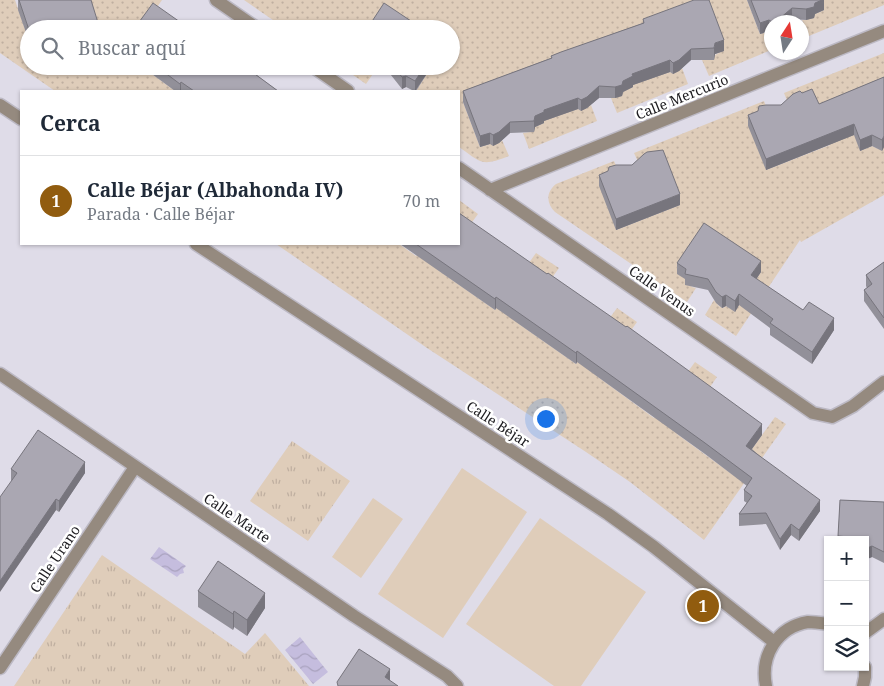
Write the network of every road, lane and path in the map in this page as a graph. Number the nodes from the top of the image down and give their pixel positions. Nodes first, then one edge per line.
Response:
1 (216, 0) edge
2 (245, 20) edge
3 (884, 31) edge
4 (325, 75) edge
5 (347, 90) edge
6 (0, 105) edge
7 (20, 118) edge
8 (460, 169) edge
9 (490, 190) junction
10 (198, 245) edge
11 (0, 374) edge
12 (884, 382) edge
13 (134, 467) junction
14 (884, 619) edge
15 (824, 624) edge
16 (869, 630) edge
17 (774, 642) junction
18 (0, 668) edge
19 (865, 671) edge
20 (457, 686) edge
21 (766, 686) edge
22 (863, 686) edge

1 - 2 street
3 - 9 street, Calle Mercurio
4 - 5 street
6 - 7 street
8 - 9 street, Calle Venus
9 - 12 street, Calle Venus
10 - 17 street, Calle Béjar
11 - 13 street, Calle Marte
13 - 18 street, Calle Urano
13 - 20 street, Calle Marte
14 - 16 street
15 - 17 street
17 - 21 street
19 - 22 street

